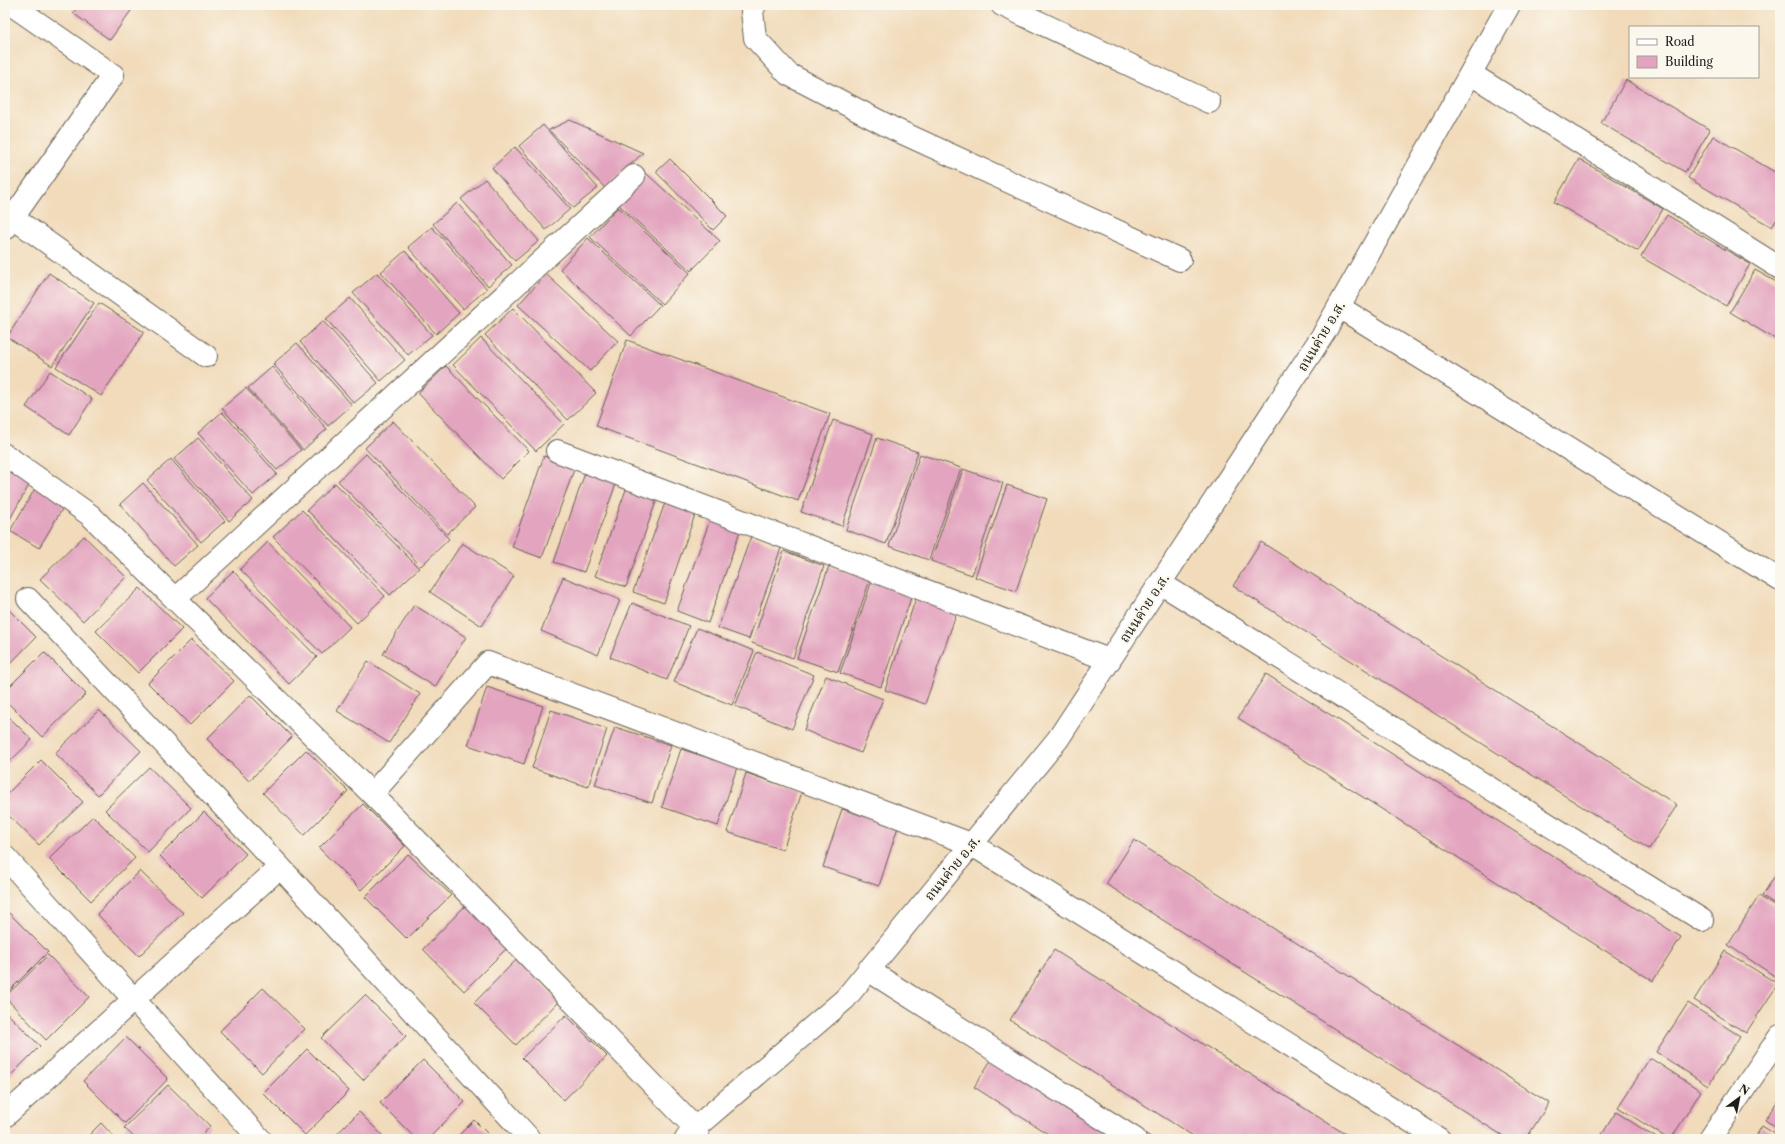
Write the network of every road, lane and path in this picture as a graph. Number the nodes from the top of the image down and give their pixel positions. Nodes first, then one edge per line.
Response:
1 (12, 5) edge
2 (755, 5) edge
3 (1002, 5) edge
4 (1509, 5) edge
5 (1471, 74) junction
6 (1209, 102) dead end
7 (634, 176) dead end
8 (8, 220) edge
9 (1180, 260) dead end
10 (1780, 268) edge
11 (1339, 307) junction
12 (206, 356) dead end
13 (557, 451) dead end
14 (5, 455) edge
15 (1780, 580) edge
16 (1160, 583) junction
17 (28, 599) dead end
18 (175, 599) junction
19 (1109, 660) junction
20 (372, 794) junction
21 (971, 844) junction
22 (5, 857) edge
23 (280, 867) junction
24 (1702, 920) dead end
25 (868, 970) junction
26 (134, 1000) junction
27 (1780, 1036) edge
28 (5, 1116) edge
29 (693, 1135) edge
30 (528, 1137) dead end
31 (260, 1139) edge
32 (1135, 1139) edge
33 (1439, 1139) edge
34 (1710, 1139) edge

1 - 8 street
2 - 9 street
3 - 6 street
4 - 5 street, ถนนค่าย อ.ส.
5 - 10 street
5 - 11 street, ถนนค่าย อ.ส.
7 - 18 street
8 - 12 street
11 - 15 street
11 - 16 street, ถนนค่าย อ.ส.
13 - 19 street
14 - 18 street
16 - 19 street, ถนนค่าย อ.ส.
16 - 24 street
17 - 23 street
18 - 20 street
19 - 21 street, ถนนค่าย อ.ส.
20 - 21 street
20 - 29 street
21 - 25 street, ถนนค่าย อ.ส.
21 - 33 street
22 - 26 street
23 - 26 street
23 - 30 street
25 - 29 street, ถนนค่าย อ.ส.
25 - 32 street
26 - 28 street
26 - 31 street
27 - 34 street

